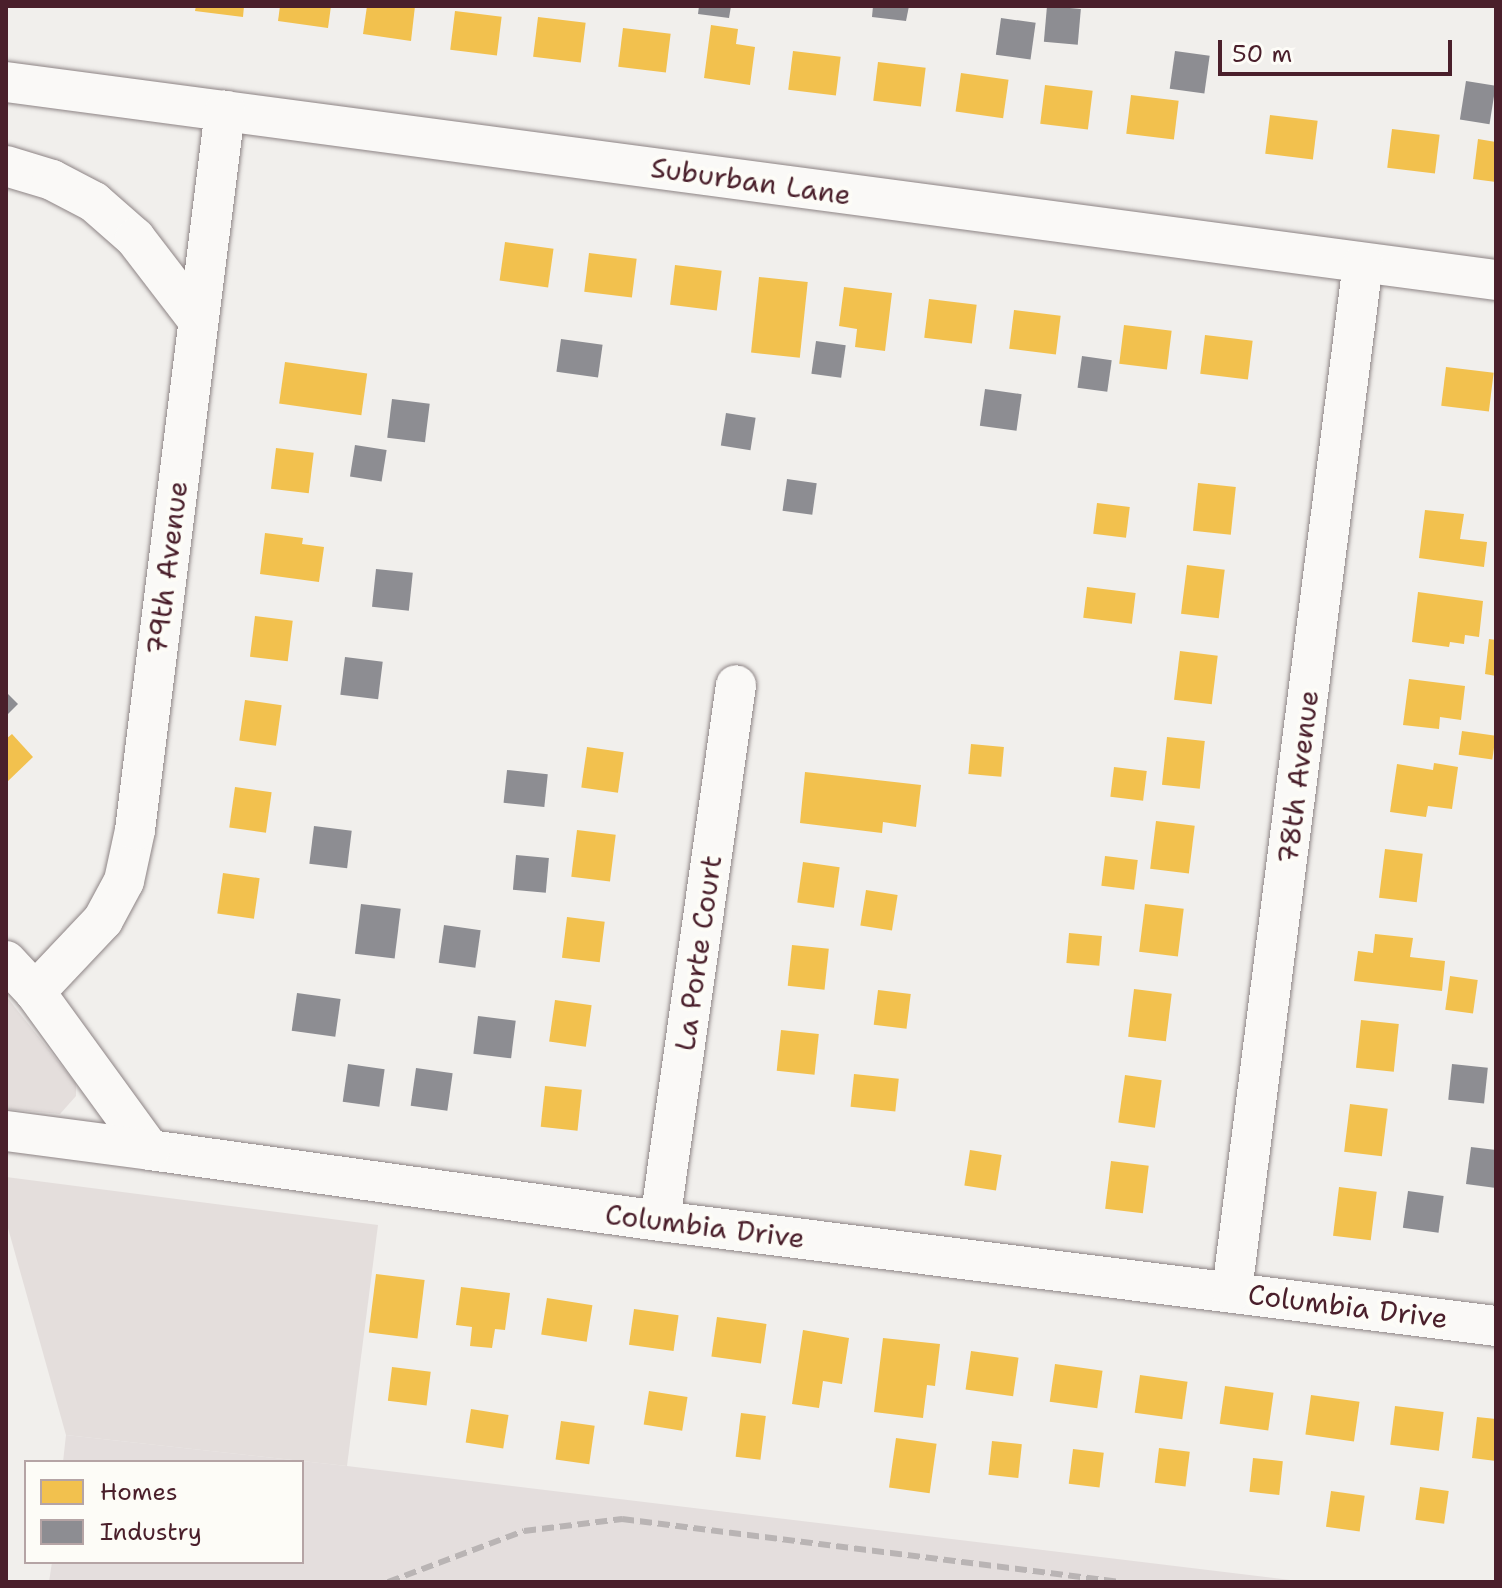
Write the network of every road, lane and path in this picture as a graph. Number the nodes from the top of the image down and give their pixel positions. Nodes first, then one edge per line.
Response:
1 (6, 82) edge
2 (225, 111) junction
3 (6, 166) edge
4 (1363, 263) junction
5 (1496, 280) edge
6 (198, 320) junction
7 (736, 685) dead end
8 (6, 961) edge
9 (35, 992) junction
10 (6, 1131) edge
11 (150, 1150) junction
12 (660, 1221) junction
13 (1232, 1291) junction
14 (1496, 1326) edge

1 - 2 street, Suburban Lane
2 - 4 street, Suburban Lane
2 - 6 street, 79th Avenue
3 - 6 street
4 - 5 street, Suburban Lane
4 - 13 street, 78th Avenue
6 - 9 street, 79th Avenue
7 - 12 street, La Porte Court
8 - 9 street
9 - 11 street
10 - 11 street, Columbia Drive
11 - 12 street, Columbia Drive
12 - 13 street, Columbia Drive
13 - 14 street, Columbia Drive

